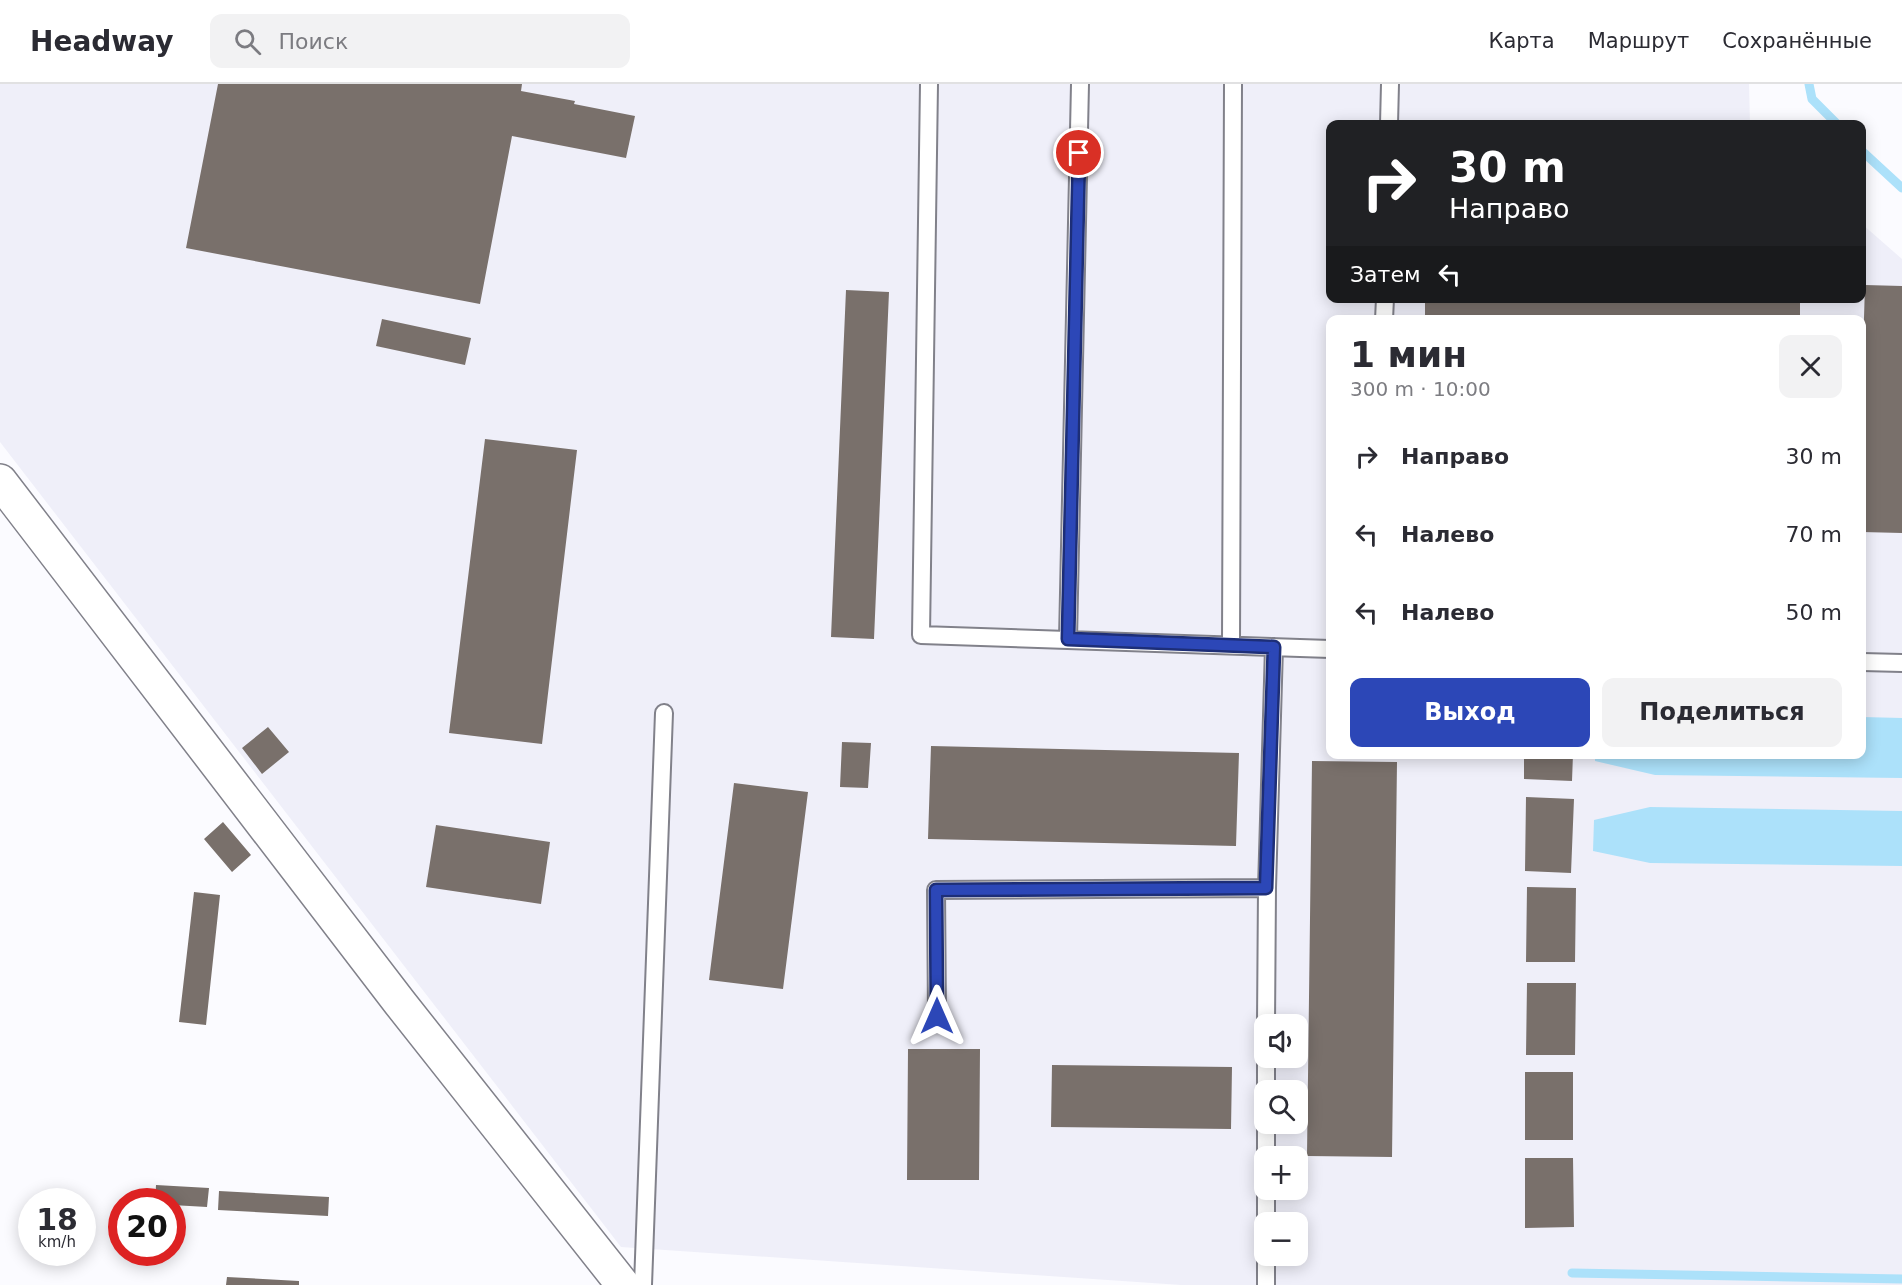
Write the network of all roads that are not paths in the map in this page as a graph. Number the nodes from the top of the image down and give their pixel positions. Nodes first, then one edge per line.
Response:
1 (928, 84) edge
2 (1080, 84) edge
3 (1233, 84) edge
4 (1390, 84) edge
5 (1389, 120) edge
6 (0, 481) edge
7 (1068, 639) junction
8 (1231, 645) junction
9 (1274, 647) junction
10 (1326, 650) edge
11 (1866, 662) edge
12 (1902, 663) edge
13 (664, 713) dead end
14 (1266, 888) junction
15 (1266, 1014) edge
16 (937, 1016) dead end
17 (1266, 1266) edge
18 (623, 1285) edge
19 (643, 1285) edge
20 (1266, 1285) edge

1 - 7 lane
2 - 7 lane
3 - 8 lane
4 - 5 lane
6 - 18 street
7 - 8 lane
8 - 9 lane
9 - 10 lane
9 - 14 lane
11 - 12 lane
13 - 19 lane
14 - 15 lane
14 - 16 lane
17 - 20 lane

